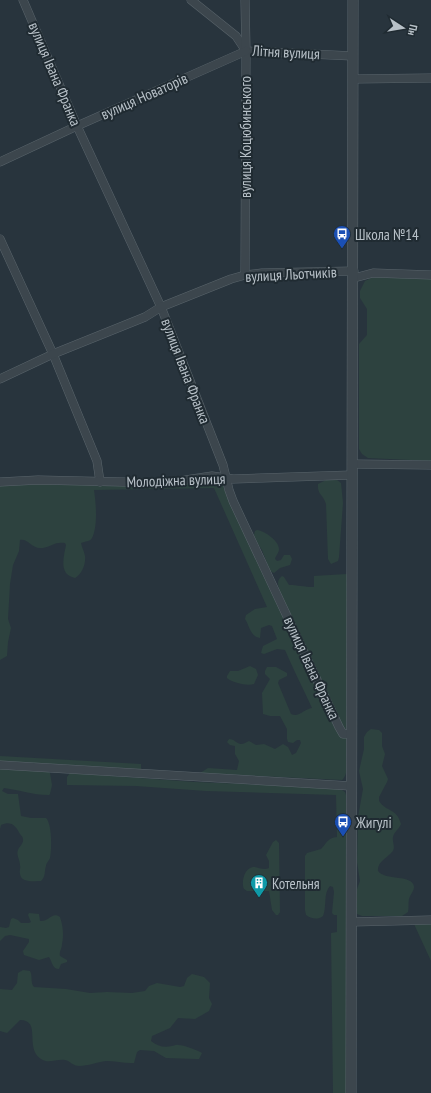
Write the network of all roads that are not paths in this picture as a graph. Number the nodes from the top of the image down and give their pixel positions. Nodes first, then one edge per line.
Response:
1 (23, 0) edge
2 (191, 0) edge
3 (245, 0) edge
4 (353, 0) edge
5 (246, 51) junction
6 (353, 56) junction
7 (431, 78) edge
8 (353, 79) junction
9 (77, 126) junction
10 (0, 162) edge
11 (0, 239) edge
12 (245, 274) junction
13 (354, 275) junction
14 (431, 275) edge
15 (161, 307) junction
16 (53, 354) junction
17 (0, 379) edge
18 (352, 464) junction
19 (431, 465) edge
20 (352, 475) junction
21 (227, 478) junction
22 (0, 482) edge
23 (100, 482) junction
24 (352, 734) junction
25 (0, 765) edge
26 (351, 786) junction
27 (431, 920) edge
28 (351, 922) junction
29 (351, 1093) edge

1 - 9 street, вулиця Івана Франка
2 - 5 street, Літня вулиця
3 - 5 street, вулиця Коцюбинського
4 - 6 street
5 - 6 street, Літня вулиця
5 - 9 street, вулиця Новаторів
5 - 12 street, вулиця Коцюбинського
6 - 8 street
7 - 8 street
8 - 13 street
9 - 10 street, вулиця Новаторів
9 - 15 street, вулиця Івана Франка
11 - 16 street
12 - 13 street, вулиця Льотчиків
12 - 15 street, вулиця Льотчиків
13 - 14 street, вулиця Льотчиків
13 - 18 street
15 - 16 street, вулиця Льотчиків
15 - 21 street, вулиця Івана Франка
16 - 17 street, вулиця Льотчиків
16 - 23 street
18 - 19 street
18 - 20 street
20 - 21 street, Молодіжна вулиця
20 - 24 street
21 - 23 street, Молодіжна вулиця
21 - 24 street, вулиця Івана Франка
22 - 23 street, Молодіжна вулиця
24 - 26 street
25 - 26 street
26 - 28 street
27 - 28 street
28 - 29 street

